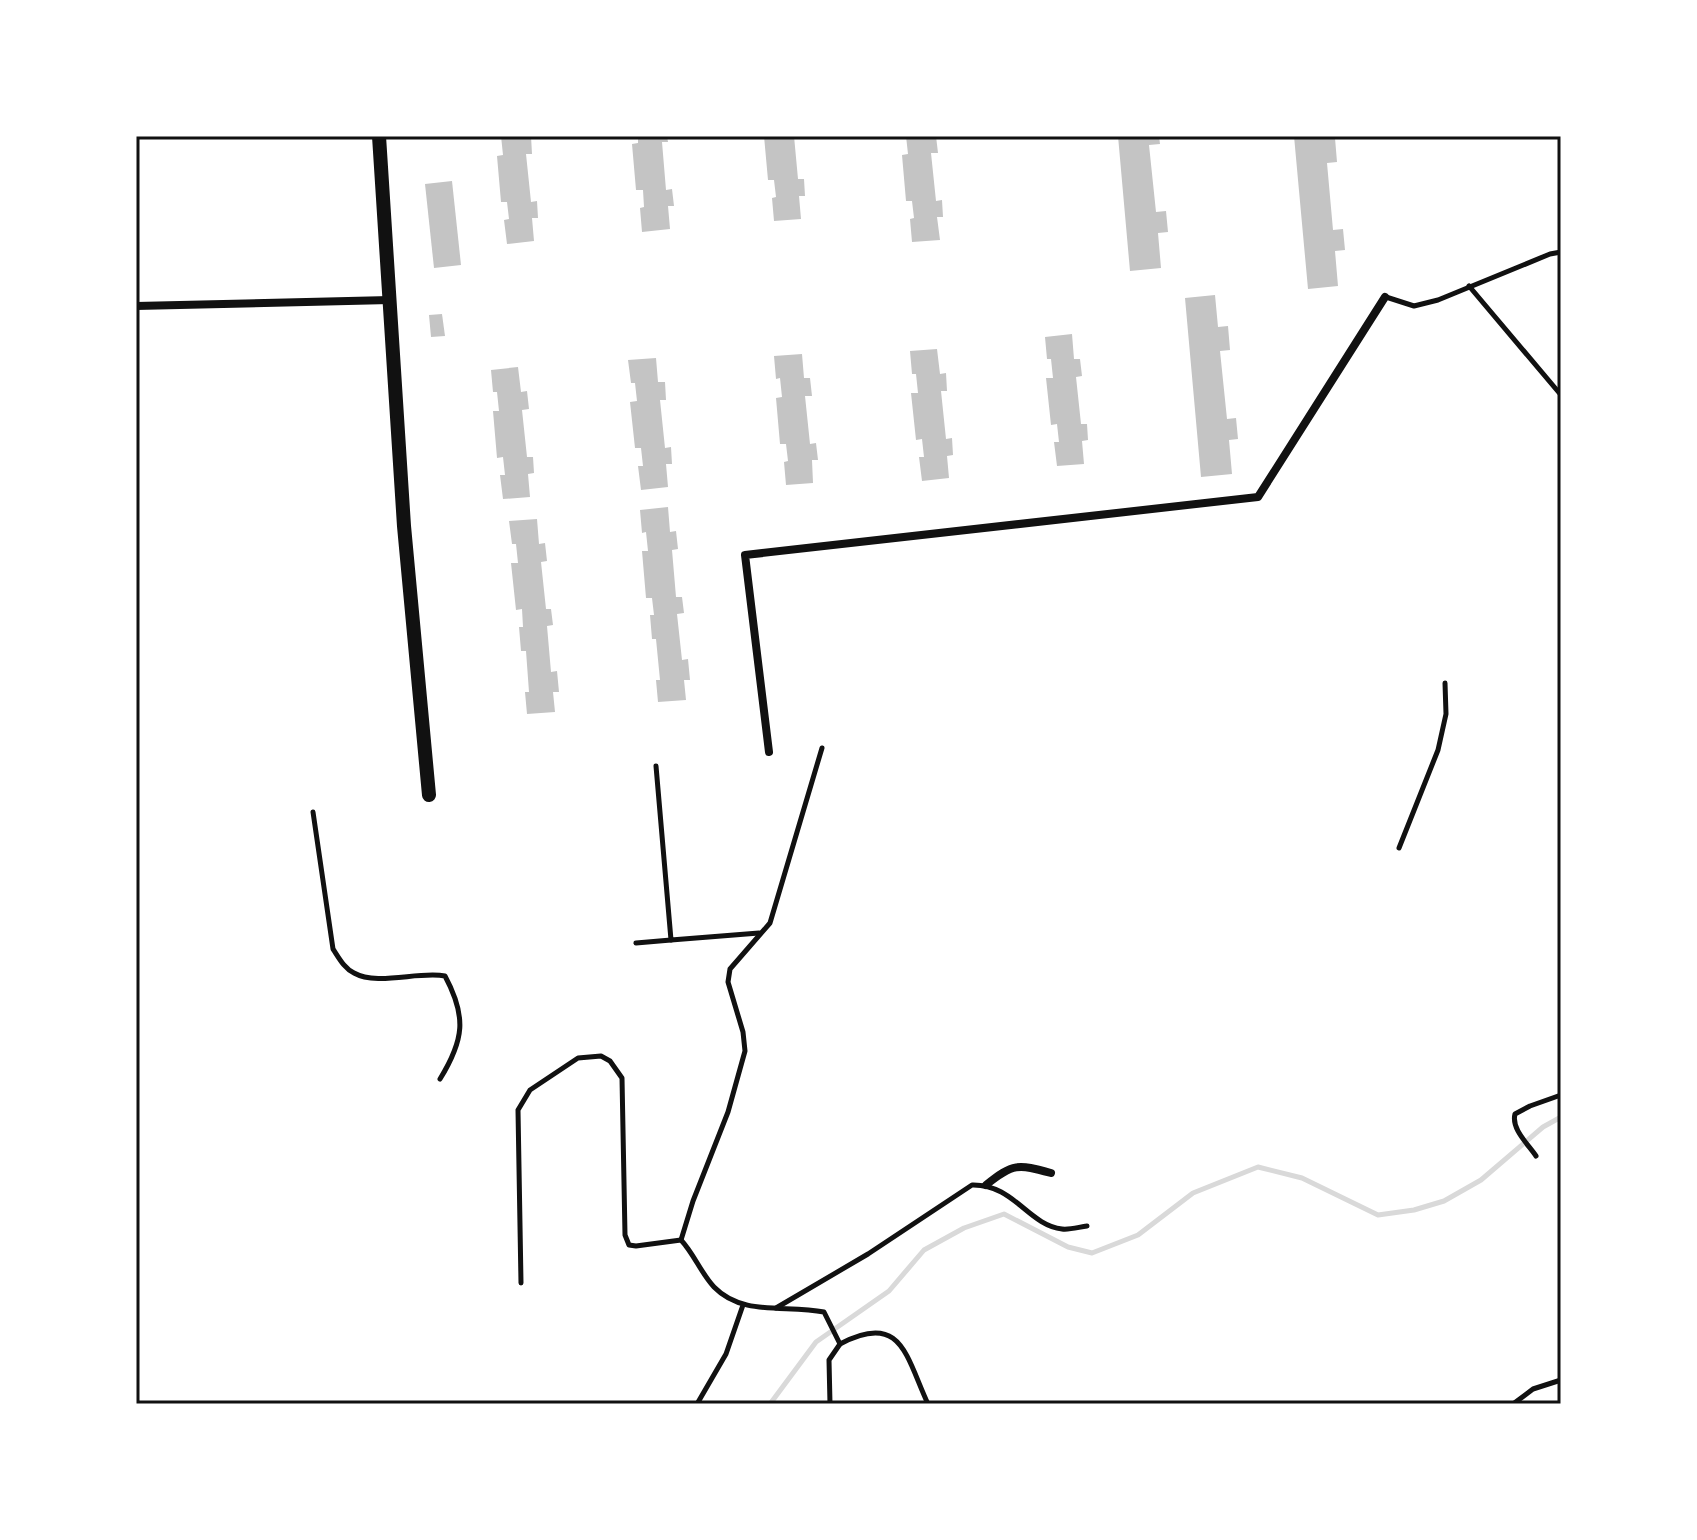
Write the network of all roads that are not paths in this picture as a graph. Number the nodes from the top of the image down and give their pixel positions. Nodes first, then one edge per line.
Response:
1 (379, 136) edge
2 (1561, 252) edge
3 (1469, 286) junction
4 (1385, 297) joint
5 (390, 300) junction
6 (136, 306) edge
7 (1561, 395) edge
8 (1445, 683) dead end
9 (822, 748) dead end
10 (769, 752) dead end
11 (656, 766) dead end
12 (429, 795) dead end
13 (313, 812) dead end
14 (1399, 848) dead end
15 (760, 933) junction
16 (671, 940) junction
17 (636, 943) dead end
18 (440, 1079) dead end
19 (1561, 1095) edge
20 (1535, 1154) dead end
21 (1051, 1173) dead end
22 (986, 1185) junction
23 (1087, 1226) dead end
24 (681, 1240) junction
25 (521, 1283) dead end
26 (743, 1305) junction
27 (775, 1309) junction
28 (839, 1343) junction
29 (1561, 1380) edge
30 (697, 1404) edge
31 (830, 1404) edge
32 (928, 1404) edge
33 (1513, 1404) edge

1 - 5 main road
2 - 3 lane
3 - 4 lane
3 - 7 lane
4 - 10 street
5 - 6 street
5 - 12 main road
8 - 14 lane
9 - 15 lane
11 - 16 lane
13 - 18 lane
15 - 16 lane
15 - 24 lane
16 - 17 lane
19 - 20 lane
21 - 22 street
22 - 23 lane
22 - 27 lane
24 - 25 lane
24 - 26 lane
26 - 27 lane
26 - 30 lane
27 - 28 lane
28 - 31 lane
28 - 32 lane
29 - 33 lane

